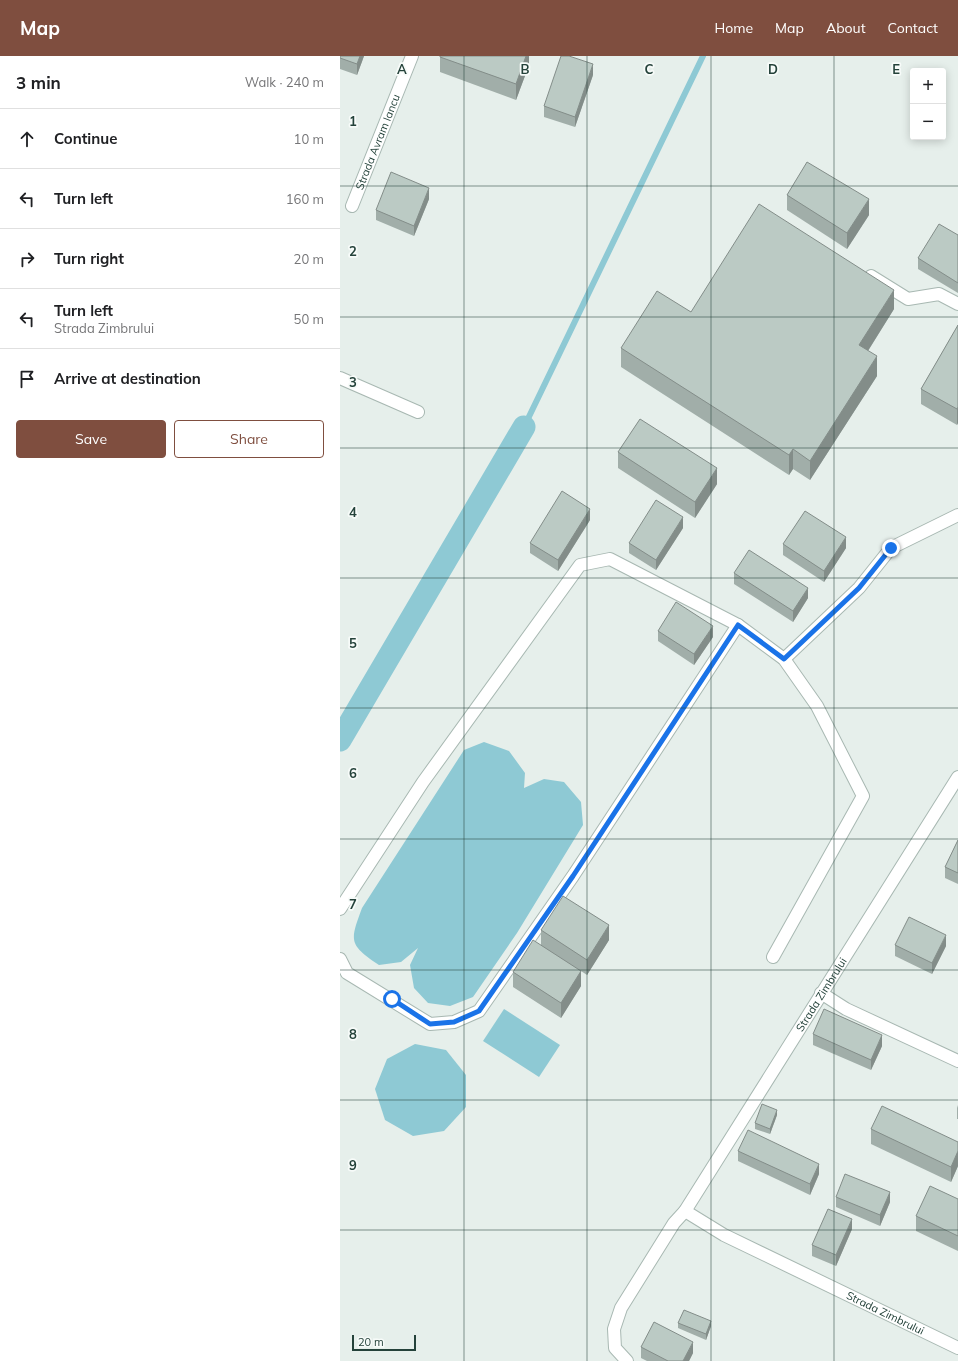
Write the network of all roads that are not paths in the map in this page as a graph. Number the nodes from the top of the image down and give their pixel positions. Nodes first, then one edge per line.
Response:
1 (412, 56) edge
2 (352, 206) dead end
3 (862, 270) edge
4 (958, 304) edge
5 (340, 378) edge
6 (418, 412) dead end
7 (958, 515) edge
8 (738, 625) junction
9 (784, 659) junction
10 (958, 777) edge
11 (340, 909) edge
12 (773, 957) dead end
13 (340, 959) edge
14 (821, 993) junction
15 (958, 1061) edge
16 (685, 1211) junction
17 (958, 1348) edge
18 (627, 1361) edge

1 - 2 street, Strada Avram Iancu
3 - 4 street
5 - 6 street
7 - 9 street
8 - 9 street
8 - 11 street
8 - 13 street
9 - 12 street
10 - 14 street, Strada Zimbrului
14 - 15 street
14 - 16 street, Strada Zimbrului
16 - 17 street, Strada Zimbrului
16 - 18 street, Strada Zimbrului

